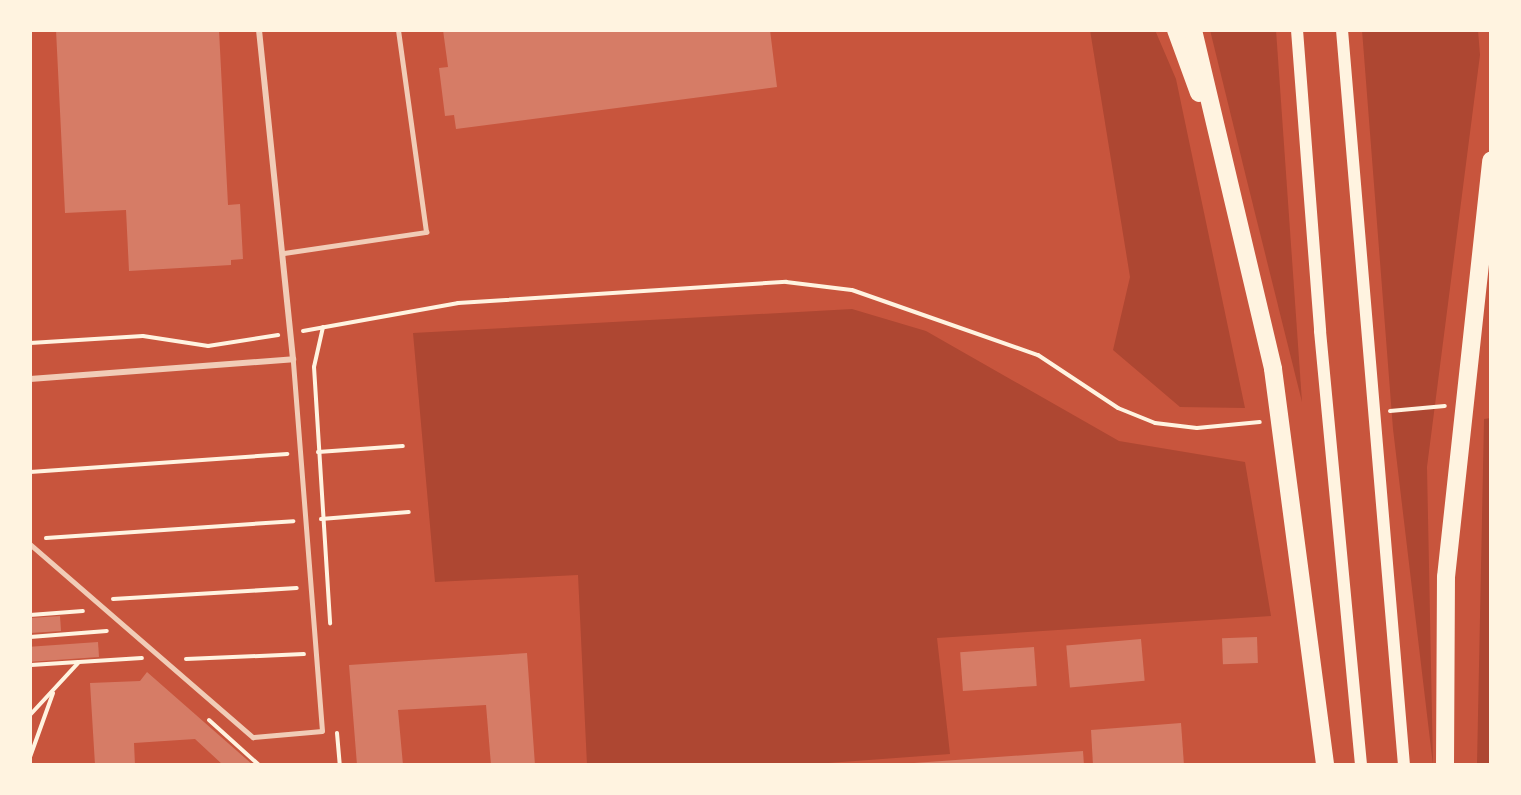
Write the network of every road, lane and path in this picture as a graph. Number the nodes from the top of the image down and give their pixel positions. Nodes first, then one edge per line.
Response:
1 (259, 30) edge
2 (398, 30) edge
3 (1176, 30) edge
4 (1193, 30) edge
5 (1297, 30) edge
6 (1342, 30) edge
7 (1491, 160) edge
8 (1232, 182) junction
9 (284, 253) junction
10 (323, 327) junction
11 (293, 333) junction
12 (30, 343) edge
13 (293, 359) junction
14 (30, 379) edge
15 (1197, 428) dead end
16 (403, 446) dead end
17 (318, 452) junction
18 (300, 453) junction
19 (30, 472) edge
20 (409, 513) dead end
21 (323, 519) junction
22 (306, 520) junction
23 (42, 538) dead end
24 (30, 544) edge
25 (327, 586) junction
26 (312, 587) junction
27 (95, 600) junction
28 (83, 611) dead end
29 (30, 615) edge
30 (330, 630) dead end
31 (107, 632) dead end
32 (30, 637) edge
33 (79, 662) dead end
34 (31, 665) edge
35 (55, 688) dead end
36 (336, 720) dead end
37 (30, 757) edge
38 (340, 765) edge
39 (1325, 765) edge
40 (1361, 765) edge
41 (1404, 765) edge
42 (1445, 765) edge

1 - 9 street
2 - 9 lane
3 - 8 highway
4 - 8 highway
5 - 40 main road
6 - 41 main road
7 - 42 highway
8 - 39 highway
9 - 11 street
10 - 11 path
10 - 15 path
10 - 17 path
11 - 12 path
11 - 13 street
13 - 14 street
13 - 18 lane
16 - 17 path
17 - 18 path
17 - 21 path
18 - 19 path
18 - 22 lane
20 - 21 path
21 - 22 path
21 - 25 path
22 - 23 path
22 - 26 lane
24 - 27 lane
25 - 26 path
25 - 30 path
26 - 27 path
26 - 27 lane
28 - 29 path
31 - 32 path
33 - 34 path
35 - 37 path
36 - 38 path

